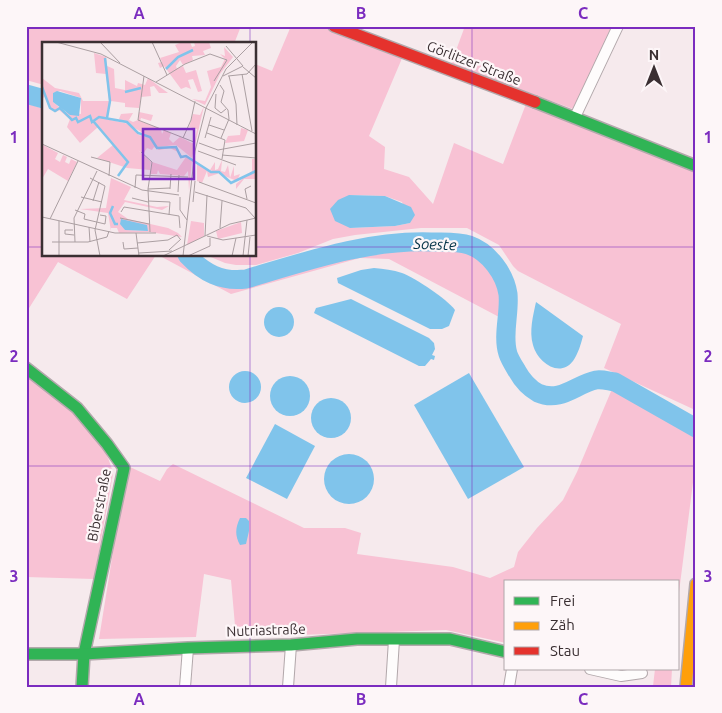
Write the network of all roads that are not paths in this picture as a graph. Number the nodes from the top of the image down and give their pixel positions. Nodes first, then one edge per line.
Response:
1 (334, 26) edge
2 (618, 26) edge
3 (575, 117) junction
4 (696, 166) edge
5 (26, 368) edge
6 (696, 584) edge
7 (394, 640) junction
8 (291, 644) junction
9 (188, 648) junction
10 (504, 652) edge
11 (26, 654) edge
12 (84, 654) junction
13 (512, 670) edge
14 (594, 670) edge
15 (642, 673) dead end
16 (82, 687) edge
17 (185, 687) edge
18 (288, 687) edge
19 (391, 687) edge
20 (509, 687) edge
21 (686, 687) edge

1 - 3 main road, Görlitzer Straße
2 - 3 street
3 - 4 main road, Görlitzer Straße
5 - 12 main road, Biberstraße
6 - 21 main road
7 - 8 main road, Nutriastraße
7 - 10 main road, Nutriastraße
7 - 19 street
8 - 9 main road, Nutriastraße
8 - 18 street
9 - 12 main road, Nutriastraße
9 - 17 street
11 - 12 main road, Nutriastraße
12 - 16 main road, Biberstraße
13 - 20 street
14 - 15 street

